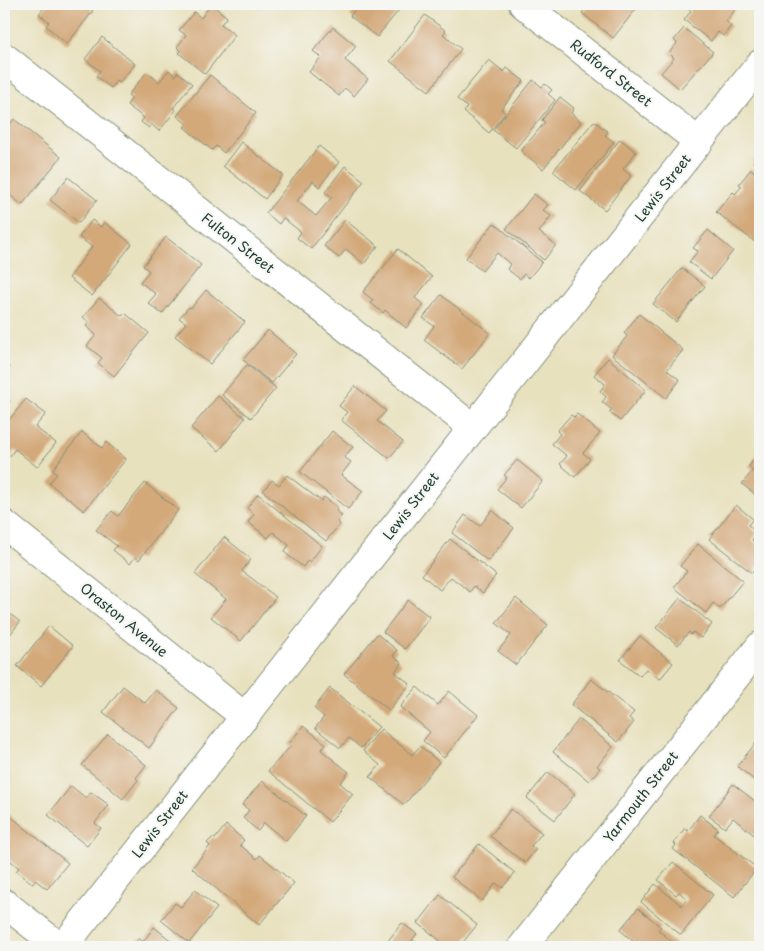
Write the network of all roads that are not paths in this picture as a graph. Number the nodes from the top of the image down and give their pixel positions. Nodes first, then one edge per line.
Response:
1 (522, 4) edge
2 (4, 58) edge
3 (760, 64) edge
4 (699, 142) junction
5 (473, 428) junction
6 (4, 524) edge
7 (760, 646) edge
8 (245, 717) junction
9 (4, 902) edge
10 (62, 947) edge
11 (522, 947) edge

1 - 4 street, Rudford Street
2 - 5 street, Fulton Street
3 - 4 street, Lewis Street
4 - 5 street, Lewis Street
5 - 8 street, Lewis Street
6 - 8 street, Oraston Avenue
7 - 11 street, Yarmouth Street
8 - 10 street, Lewis Street
9 - 10 street

